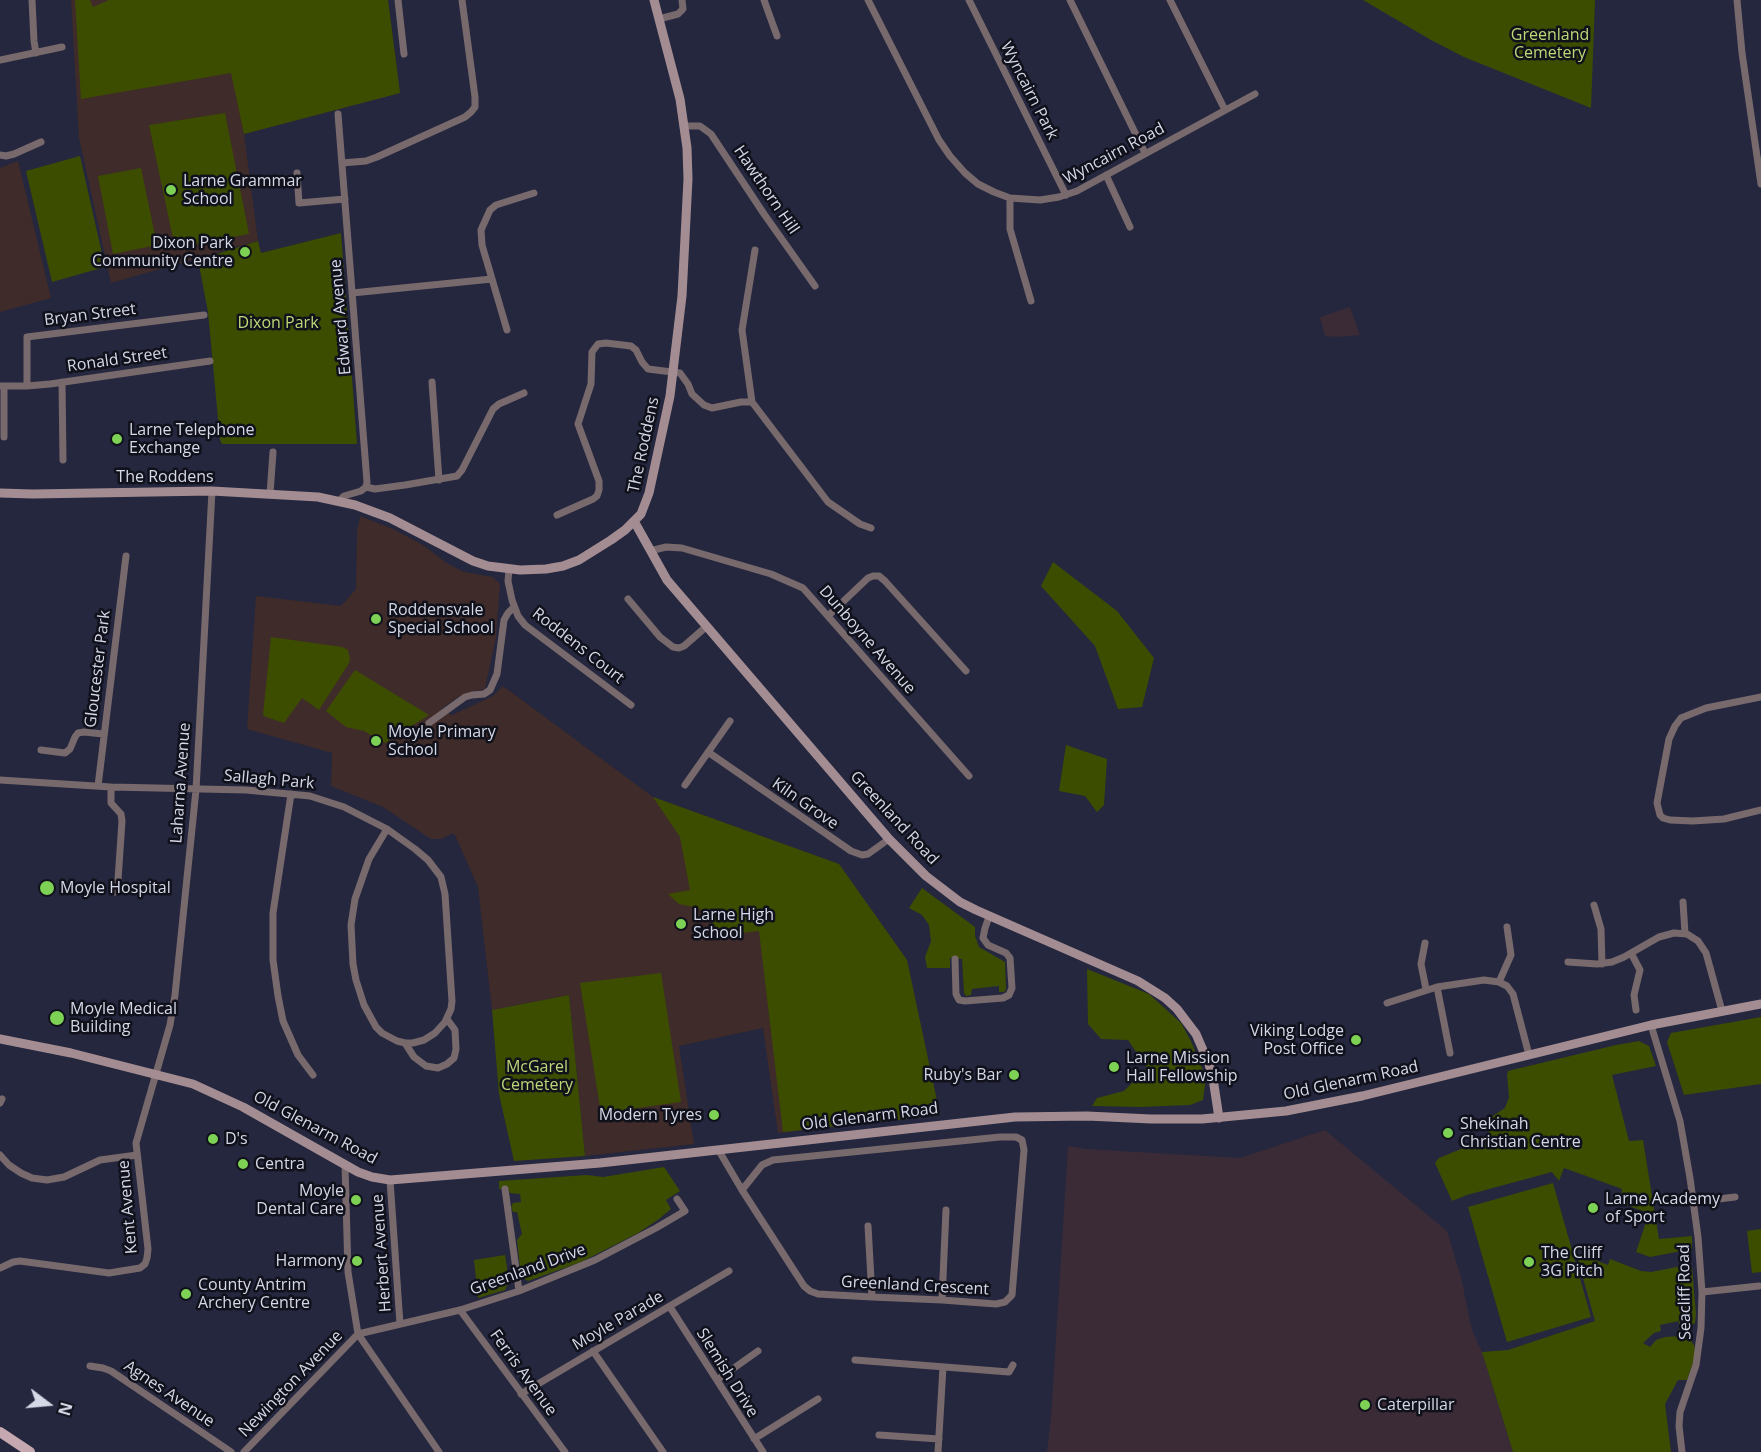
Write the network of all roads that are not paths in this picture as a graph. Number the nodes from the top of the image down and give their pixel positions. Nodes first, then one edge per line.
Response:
1 (32, 0) edge
2 (398, 0) edge
3 (462, 0) edge
4 (654, 0) edge
5 (682, 0) edge
6 (764, 0) edge
7 (868, 0) edge
8 (969, 0) edge
9 (1070, 0) edge
10 (1170, 0) edge
11 (1737, 0) edge
12 (659, 19) junction
13 (767, 33) dead end
14 (62, 46) dead end
15 (36, 53) junction
16 (404, 54) dead end
17 (0, 60) edge
18 (1255, 94) dead end
19 (1225, 110) junction
20 (339, 114) dead end
21 (684, 126) junction
22 (40, 142) dead end
23 (1145, 153) junction
24 (0, 155) edge
25 (342, 163) junction
26 (297, 173) dead end
27 (1106, 175) junction
28 (1761, 184) edge
29 (534, 193) dead end
30 (1066, 195) junction
31 (1010, 198) junction
32 (345, 199) junction
33 (1130, 227) dead end
34 (755, 250) dead end
35 (492, 279) junction
36 (815, 286) dead end
37 (352, 293) junction
38 (1031, 301) dead end
39 (204, 315) dead end
40 (507, 330) dead end
41 (210, 361) dead end
42 (673, 373) junction
43 (62, 382) junction
44 (432, 382) dead end
45 (2, 386) edge
46 (27, 386) junction
47 (524, 393) dead end
48 (752, 402) junction
49 (4, 436) dead end
50 (273, 452) dead end
51 (63, 460) dead end
52 (439, 480) junction
53 (366, 487) junction
54 (212, 491) junction
55 (0, 493) edge
56 (270, 494) junction
57 (339, 501) junction
58 (557, 516) dead end
59 (634, 521) junction
60 (871, 528) dead end
61 (650, 551) junction
62 (126, 556) dead end
63 (509, 569) junction
64 (628, 599) dead end
65 (514, 607) junction
66 (828, 616) junction
67 (706, 626) junction
68 (966, 671) dead end
69 (1761, 697) edge
70 (631, 705) dead end
71 (730, 721) dead end
72 (429, 723) dead end
73 (103, 734) junction
74 (41, 750) dead end
75 (708, 752) junction
76 (969, 776) dead end
77 (0, 780) edge
78 (685, 785) dead end
79 (98, 786) junction
80 (111, 787) junction
81 (196, 790) junction
82 (291, 794) junction
83 (1761, 810) edge
84 (387, 829) junction
85 (889, 839) junction
86 (115, 892) dead end
87 (1683, 902) dead end
88 (1594, 905) dead end
89 (989, 917) junction
90 (1507, 927) dead end
91 (1685, 933) junction
92 (1425, 943) dead end
93 (1631, 953) junction
94 (955, 959) dead end
95 (1568, 962) dead end
96 (1602, 963) junction
97 (1499, 982) junction
98 (1437, 987) junction
99 (1426, 989) junction
100 (1387, 1003) dead end
101 (1761, 1004) edge
102 (1636, 1010) dead end
103 (1722, 1011) junction
104 (447, 1019) junction
105 (1651, 1025) junction
106 (0, 1039) edge
107 (405, 1043) junction
108 (1450, 1053) dead end
109 (1529, 1055) junction
110 (155, 1073) junction
111 (313, 1075) dead end
112 (1219, 1118) junction
113 (719, 1151) junction
114 (0, 1155) edge
115 (136, 1155) junction
116 (345, 1166) junction
117 (390, 1180) junction
118 (505, 1189) dead end
119 (742, 1190) junction
120 (1735, 1197) dead end
121 (677, 1199) dead end
122 (1694, 1202) junction
123 (946, 1210) dead end
124 (868, 1226) dead end
125 (0, 1268) edge
126 (729, 1272) dead end
127 (1759, 1286) dead end
128 (519, 1291) junction
129 (1702, 1292) junction
130 (872, 1297) junction
131 (942, 1300) junction
132 (670, 1307) junction
133 (460, 1310) junction
134 (400, 1324) junction
135 (358, 1334) junction
136 (758, 1351) dead end
137 (593, 1352) junction
138 (855, 1360) dead end
139 (1014, 1365) dead end
140 (90, 1366) dead end
141 (943, 1367) junction
142 (717, 1380) junction
143 (521, 1394) junction
144 (818, 1399) dead end
145 (0, 1432) edge
146 (879, 1435) dead end
147 (754, 1439) junction
148 (939, 1439) junction
149 (30, 1452) edge
150 (231, 1452) edge
151 (244, 1452) edge
152 (439, 1452) edge
153 (565, 1452) edge
154 (663, 1452) edge
155 (763, 1452) edge
156 (938, 1452) edge
157 (1682, 1452) edge

1 - 15 street
2 - 16 street
3 - 25 street
4 - 12 street, The Roddens
5 - 12 street
6 - 13 street
7 - 31 street, Wyncairn Road
8 - 30 street, Wyncairn Park
9 - 23 street
10 - 19 street
11 - 28 street
12 - 21 street, The Roddens
14 - 15 street
15 - 17 street
18 - 19 street, Wyncairn Road
19 - 23 street, Wyncairn Road
20 - 25 street, Edward Avenue
21 - 36 street, Hawthorn Hill
21 - 42 street, The Roddens
22 - 24 street
23 - 27 street, Wyncairn Road
25 - 32 street, Edward Avenue
26 - 32 street
27 - 30 street, Wyncairn Road
27 - 33 street
29 - 35 street
30 - 31 street, Wyncairn Road
31 - 38 street
32 - 37 street, Edward Avenue
34 - 48 street
35 - 37 street
35 - 40 street
37 - 53 street, Edward Avenue
39 - 46 street, Bryan Street
41 - 43 street, Ronald Street
42 - 48 street
42 - 58 street
42 - 59 street, The Roddens
43 - 46 street, Ronald Street
43 - 51 street
44 - 52 street
45 - 46 street, Ronald Street
45 - 49 street
47 - 52 street
48 - 60 street
50 - 56 street
52 - 53 street
53 - 57 street
54 - 55 street, The Roddens
54 - 56 street, The Roddens
54 - 81 street, Laharna Avenue
56 - 57 street, The Roddens
57 - 63 street, The Roddens
59 - 61 street, Greenland Road
59 - 63 street, The Roddens
61 - 66 street, Dunboyne Avenue
61 - 67 street, Greenland Road
62 - 73 street, Gloucester Park
63 - 65 street, Roddens Court
64 - 67 street
65 - 70 street, Roddens Court
65 - 72 street
66 - 68 street
66 - 76 street, Dunboyne Avenue
67 - 85 street, Greenland Road
69 - 83 street
71 - 75 street
73 - 74 street
73 - 79 street, Gloucester Park
75 - 78 street
75 - 85 street, Kiln Grove
77 - 79 street, Sallagh Park
79 - 80 street, Sallagh Park
80 - 81 street, Sallagh Park
80 - 86 street
81 - 82 street, Sallagh Park
81 - 110 street, Laharna Avenue
82 - 84 street, Sallagh Park
82 - 111 street
84 - 104 street, Sallagh Park
84 - 107 street
85 - 89 street, Greenland Road
87 - 91 street
88 - 96 street
89 - 94 street
89 - 112 street, Greenland Road
90 - 97 street
91 - 93 street
91 - 103 street
92 - 99 street
93 - 96 street
93 - 102 street
95 - 96 street
97 - 98 street
97 - 109 street
98 - 99 street
98 - 108 street
99 - 100 street
101 - 103 street, Old Glenarm Road
103 - 105 street, Old Glenarm Road
104 - 107 street
104 - 107 street
105 - 109 street, Old Glenarm Road
105 - 122 street, Seacliff Road
106 - 110 street, Old Glenarm Road
109 - 112 street, Old Glenarm Road
110 - 115 street, Kent Avenue
110 - 116 street, Old Glenarm Road
112 - 113 street, Old Glenarm Road
113 - 117 street, Old Glenarm Road
113 - 119 street, Greenland Crescent
114 - 115 street
115 - 125 street, Kent Avenue
116 - 117 street, Old Glenarm Road
116 - 135 street
117 - 134 street, Herbert Avenue
118 - 128 street
119 - 130 street, Greenland Crescent
119 - 131 street, Greenland Crescent
120 - 122 street
121 - 128 street, Greenland Drive
122 - 129 street, Seacliff Road
123 - 131 street
124 - 130 street
126 - 132 street, Moyle Parade
127 - 129 street
128 - 133 street, Greenland Drive
129 - 157 street, Seacliff Road
130 - 131 street, Greenland Crescent
132 - 137 street, Moyle Parade
132 - 142 street, Slemish Drive
133 - 134 street, Greenland Drive
133 - 143 street, Ferris Avenue
134 - 135 street, Greenland Drive
135 - 151 street, Newington Avenue
135 - 152 street
136 - 142 street
137 - 143 street, Moyle Parade
137 - 154 street
138 - 141 street
139 - 141 street
140 - 150 street, Agnes Avenue
141 - 148 street
142 - 147 street, Slemish Drive
143 - 153 street, Ferris Avenue
144 - 147 street
145 - 149 main road
146 - 148 street
147 - 155 street, Slemish Drive
148 - 156 street

